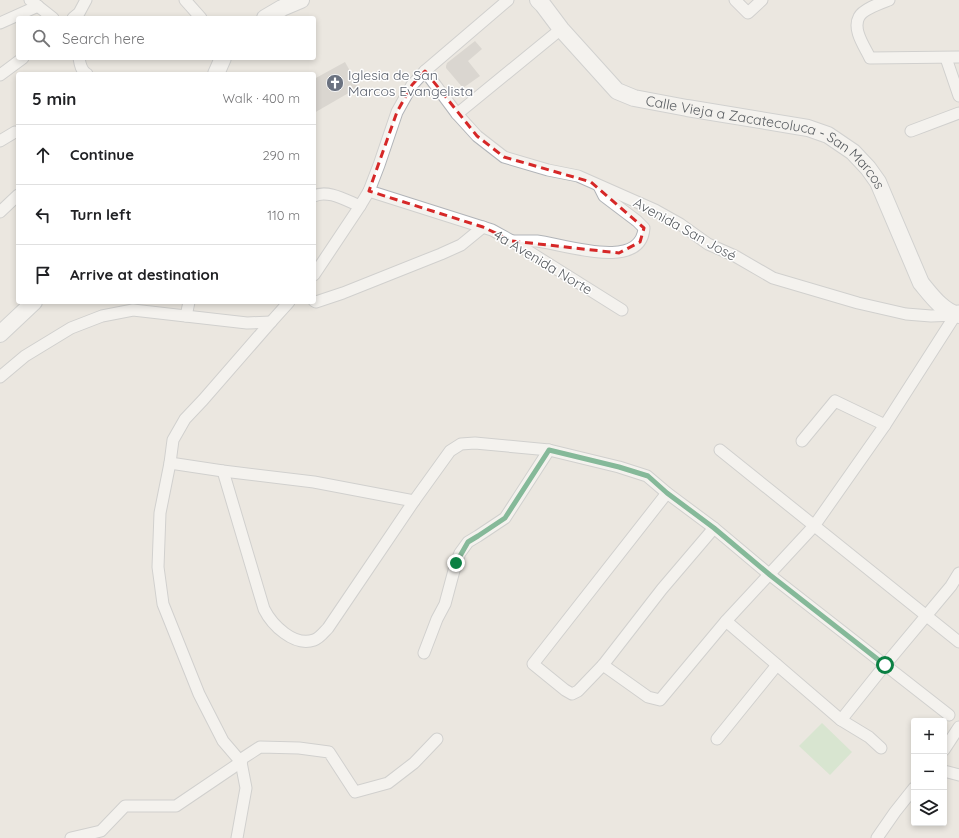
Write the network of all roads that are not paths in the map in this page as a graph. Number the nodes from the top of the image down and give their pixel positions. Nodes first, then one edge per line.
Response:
1 (86, 0) edge
2 (184, 0) edge
3 (301, 0) edge
4 (508, 0) edge
5 (736, 0) edge
6 (762, 0) edge
7 (889, 0) edge
8 (543, 2) edge
9 (34, 3) edge
10 (50, 16) edge
11 (75, 16) edge
12 (199, 16) edge
13 (268, 16) edge
14 (0, 23) edge
15 (561, 29) junction
16 (959, 57) edge
17 (946, 58) junction
18 (20, 60) edge
19 (79, 60) edge
20 (223, 60) edge
21 (425, 71) junction
22 (84, 72) edge
23 (217, 72) edge
24 (0, 75) edge
25 (959, 96) edge
26 (959, 113) edge
27 (457, 114) junction
28 (911, 131) dead end
29 (15, 132) dead end
30 (0, 141) edge
31 (599, 186) junction
32 (368, 191) junction
33 (316, 195) edge
34 (16, 197) edge
35 (360, 206) junction
36 (0, 212) edge
37 (482, 227) junction
38 (512, 241) junction
39 (316, 272) edge
40 (316, 302) edge
41 (32, 304) edge
42 (189, 304) edge
43 (287, 304) edge
44 (622, 310) dead end
45 (958, 314) edge
46 (186, 316) junction
47 (271, 322) junction
48 (0, 334) edge
49 (0, 377) edge
50 (885, 425) junction
51 (802, 441) dead end
52 (549, 450) junction
53 (720, 450) dead end
54 (170, 463) junction
55 (223, 471) junction
56 (667, 493) junction
57 (414, 500) junction
58 (814, 526) junction
59 (714, 528) junction
60 (959, 573) edge
61 (770, 575) junction
62 (926, 616) junction
63 (726, 621) junction
64 (959, 642) edge
65 (424, 653) dead end
66 (603, 665) junction
67 (777, 665) junction
68 (885, 665) junction
69 (949, 716) dead end
70 (841, 720) junction
71 (959, 727) edge
72 (437, 739) dead end
73 (717, 739) dead end
74 (947, 745) edge
75 (881, 748) dead end
76 (241, 762) junction
77 (947, 772) edge
78 (959, 775) edge
79 (912, 790) edge
80 (71, 838) edge
81 (237, 838) edge
82 (877, 838) edge

1 - 11 street
2 - 12 street
3 - 13 main road
4 - 21 street
5 - 6 street
7 - 17 street
8 - 15 main road, Calle Vieja a Zacatecoluca - San Marcos
9 - 10 street
9 - 14 street
15 - 27 street
15 - 45 main road, Calle Vieja a Zacatecoluca - San Marcos
16 - 17 street
17 - 25 street
18 - 24 street
19 - 22 street
20 - 23 main road
21 - 27 street, Avenida San José
21 - 32 street
26 - 28 street
27 - 31 street, Avenida San José
29 - 30 street
31 - 38 street
31 - 45 street, Avenida San José
32 - 35 street
32 - 37 street, 4a Avenida Norte
33 - 35 street
34 - 36 street
35 - 39 street
37 - 38 street, 4a Avenida Norte
37 - 40 street
38 - 44 street, 4a Avenida Norte
41 - 48 main road
42 - 46 street
43 - 47 street
45 - 50 street
46 - 47 street
46 - 49 street
47 - 54 street
50 - 51 street
50 - 58 street
52 - 56 street
52 - 57 street
52 - 65 street
53 - 58 street
54 - 55 street
54 - 76 street
55 - 57 street
55 - 57 street
56 - 59 street
56 - 66 street
58 - 61 street
58 - 62 street
59 - 61 street
59 - 66 street
60 - 62 street
61 - 63 street
61 - 68 street
62 - 64 street
62 - 68 street
63 - 66 street
63 - 67 street
67 - 70 street
67 - 73 street
68 - 69 street
68 - 70 street
70 - 75 street
71 - 74 street
72 - 76 street
76 - 80 street
76 - 81 street
77 - 78 street
79 - 82 street

